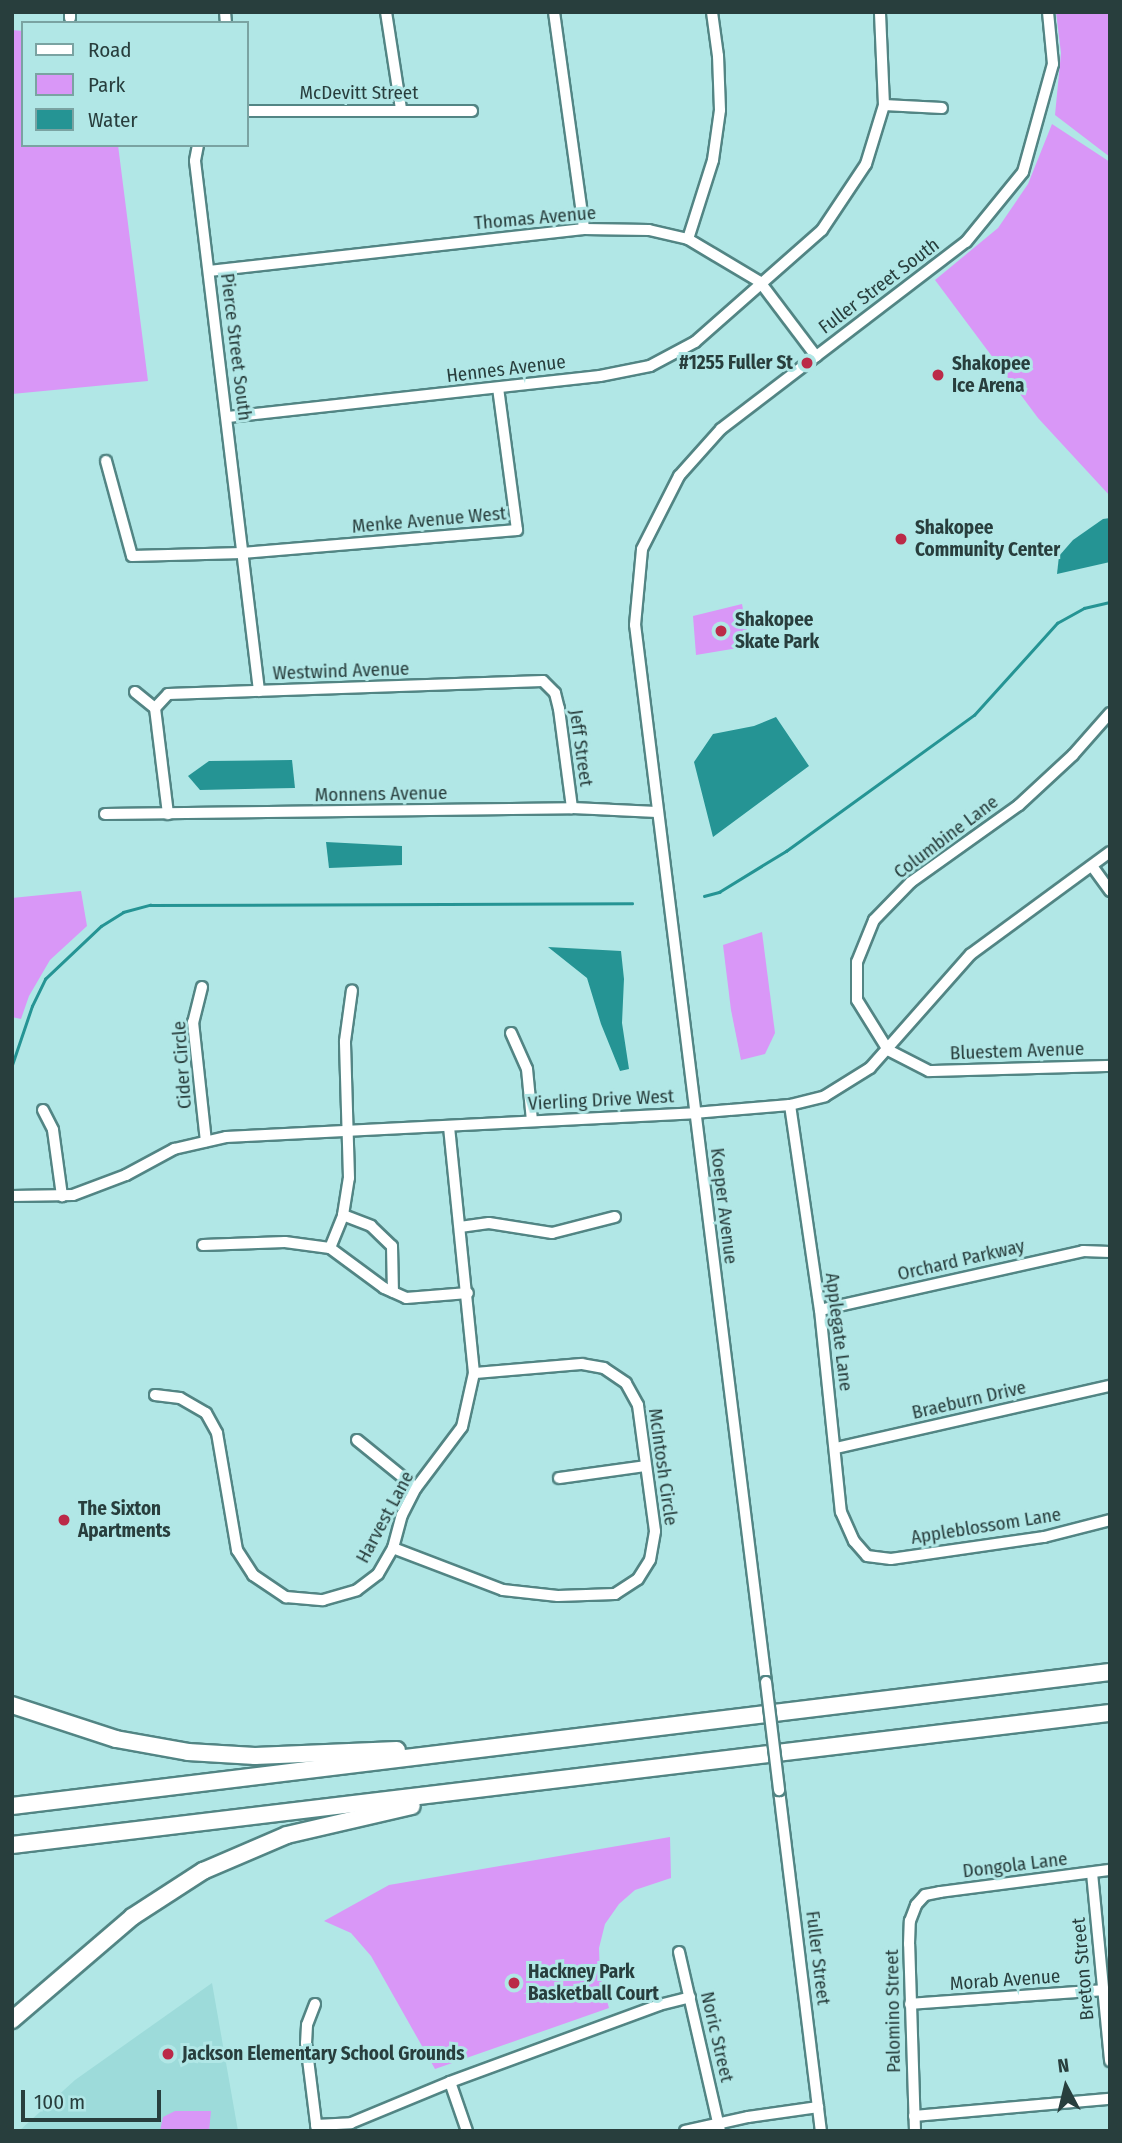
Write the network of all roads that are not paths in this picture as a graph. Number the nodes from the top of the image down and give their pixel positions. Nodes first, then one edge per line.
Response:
1 (386, 12) edge
2 (554, 12) edge
3 (712, 12) edge
4 (880, 12) edge
5 (1048, 12) edge
6 (884, 105) junction
7 (942, 108) dead end
8 (401, 109) junction
9 (248, 111) edge
10 (472, 111) dead end
11 (198, 147) edge
12 (584, 229) junction
13 (688, 239) junction
14 (209, 271) junction
15 (760, 282) junction
16 (816, 356) junction
17 (499, 388) junction
18 (228, 417) junction
19 (106, 461) dead end
20 (242, 552) junction
21 (635, 625) joint
22 (259, 691) junction
23 (135, 692) dead end
24 (555, 693) joint
25 (155, 708) junction
26 (1110, 713) edge
27 (572, 808) junction
28 (657, 812) junction
29 (105, 814) dead end
30 (168, 814) junction
31 (1110, 852) edge
32 (1092, 866) junction
33 (1110, 891) edge
34 (202, 987) dead end
35 (352, 990) dead end
36 (511, 1033) dead end
37 (888, 1050) junction
38 (1110, 1066) edge
39 (790, 1105) junction
40 (43, 1110) dead end
41 (694, 1112) junction
42 (532, 1121) junction
43 (449, 1127) junction
44 (349, 1132) junction
45 (206, 1141) junction
46 (12, 1196) edge
47 (62, 1196) junction
48 (343, 1214) junction
49 (615, 1217) dead end
50 (460, 1227) junction
51 (203, 1245) dead end
52 (330, 1248) junction
53 (1110, 1252) edge
54 (393, 1293) junction
55 (468, 1293) junction
56 (820, 1310) junction
57 (474, 1373) junction
58 (1110, 1386) edge
59 (155, 1395) dead end
60 (357, 1440) dead end
61 (836, 1448) junction
62 (645, 1466) junction
63 (559, 1478) dead end
64 (416, 1488) junction
65 (1110, 1520) edge
66 (393, 1548) junction
67 (867, 1556) joint
68 (1110, 1672) edge
69 (12, 1704) edge
70 (1110, 1713) edge
71 (480, 1749) junction
72 (494, 1787) junction
73 (779, 1790) joint
74 (12, 1806) edge
75 (12, 1845) edge
76 (1110, 1870) edge
77 (1092, 1873) junction
78 (925, 1895) joint
79 (679, 1952) dead end
80 (1103, 1990) junction
81 (690, 1997) junction
82 (315, 2004) dead end
83 (910, 2004) junction
84 (12, 2020) edge
85 (1110, 2061) edge
86 (450, 2082) junction
87 (1110, 2099) edge
88 (818, 2107) junction
89 (914, 2116) junction
90 (719, 2126) edge
91 (316, 2128) edge
92 (467, 2131) edge
93 (685, 2131) edge
94 (821, 2131) edge
95 (915, 2131) edge

1 - 8 street
2 - 12 street
3 - 13 street
4 - 6 street, Hennes Avenue
5 - 16 street, Fuller Street South
6 - 7 street
6 - 15 street, Hennes Avenue
8 - 9 street, McDevitt Street
8 - 10 street, McDevitt Street
11 - 14 street, Pierce Street South
12 - 13 street, Thomas Avenue
12 - 14 street, Thomas Avenue
13 - 15 street, Thomas Avenue
14 - 18 street, Pierce Street South
15 - 16 street, Thomas Avenue
15 - 17 street, Hennes Avenue
16 - 21 street, Fuller Street South
17 - 18 street, Hennes Avenue
17 - 20 street, Menke Avenue West
18 - 20 street, Pierce Street South
19 - 20 street
20 - 22 street, Pierce Street South
21 - 28 street, Koeper Avenue
22 - 24 street, Westwind Avenue
22 - 25 street, Westwind Avenue
23 - 25 street
24 - 27 street, Jeff Street
25 - 30 street
26 - 37 street, Columbine Lane
27 - 28 street, Monnens Avenue
27 - 30 street, Monnens Avenue
28 - 41 street, Koeper Avenue
29 - 30 street, Monnens Avenue
31 - 32 street, Vierling Drive West
32 - 33 street
32 - 37 street, Vierling Drive West
34 - 45 street, Cider Circle
35 - 44 street
36 - 42 street
37 - 38 street, Bluestem Avenue
37 - 39 street, Vierling Drive West
39 - 41 street, Vierling Drive West
39 - 56 street, Applegate Lane
40 - 47 street
41 - 42 street, Vierling Drive West
41 - 73 street, Koeper Avenue, bridge
42 - 43 street, Vierling Drive West
43 - 44 street, Vierling Drive West
43 - 50 street, Harvest Lane
44 - 45 street, Vierling Drive West
44 - 48 street
45 - 47 street, Vierling Drive West
46 - 47 street, Vierling Drive West
48 - 52 street
48 - 54 street
49 - 50 street
50 - 55 street, Harvest Lane
51 - 52 street
52 - 54 street
53 - 56 street, Orchard Parkway
54 - 55 street
55 - 57 street, Harvest Lane
56 - 61 street, Applegate Lane
57 - 62 street, McIntosh Circle
57 - 64 street, Harvest Lane
58 - 61 street, Braeburn Drive
59 - 66 street, Harvest Lane
60 - 64 street
61 - 67 street, Applegate Lane
62 - 63 street
62 - 66 street, McIntosh Circle
64 - 66 street, Harvest Lane
65 - 67 street, Appleblossom Lane
68 - 71 highway
69 - 71 highway
70 - 72 highway
71 - 74 highway
72 - 75 highway
72 - 84 highway
73 - 88 street, Fuller Street
76 - 77 street, Dongola Lane
77 - 78 street, Dongola Lane
77 - 80 street, Breton Street
78 - 83 street, Palomino Street
79 - 81 street, Noric Street
80 - 83 street, Morab Avenue
80 - 85 street, Breton Street
81 - 86 street
81 - 90 street, Noric Street
82 - 91 street
83 - 89 street, Palomino Street
86 - 91 street
86 - 92 street
87 - 89 street
88 - 90 street
88 - 94 street, Fuller Street
89 - 95 street, Palomino Street
90 - 93 street

